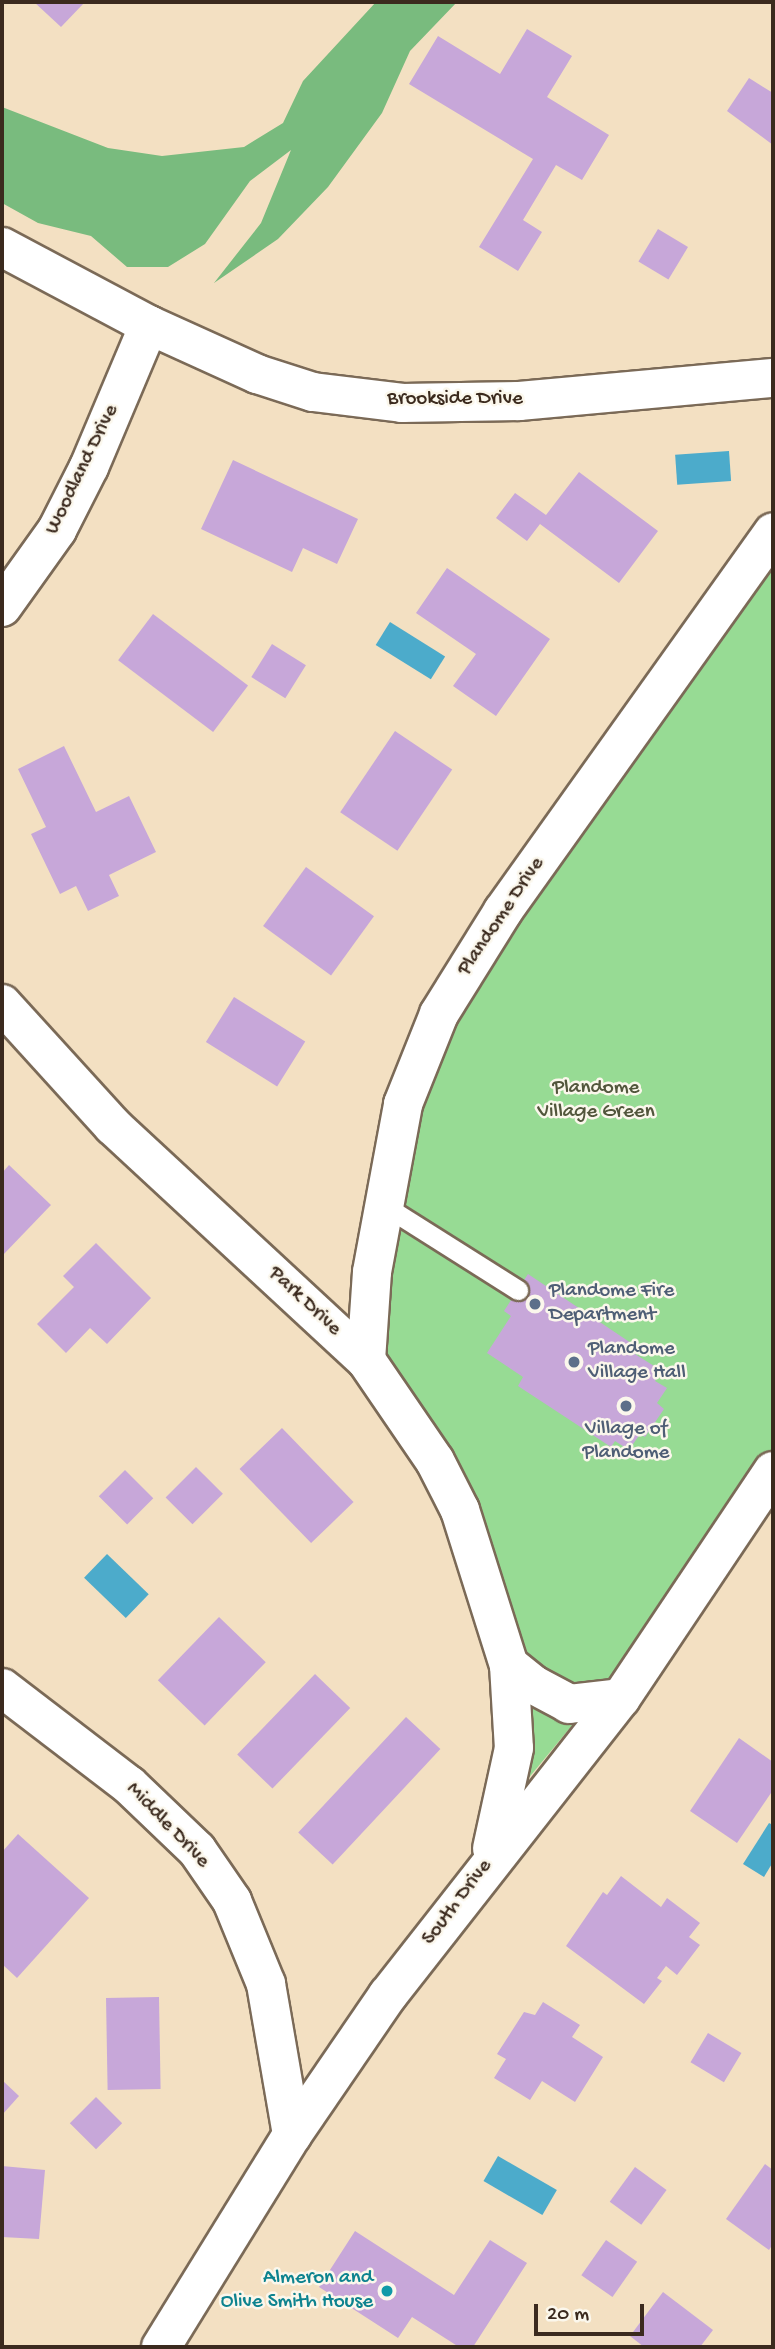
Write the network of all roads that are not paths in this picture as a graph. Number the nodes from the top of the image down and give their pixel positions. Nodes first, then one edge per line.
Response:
1 (2, 247) edge
2 (149, 325) junction
3 (773, 378) edge
4 (773, 532) edge
5 (2, 607) edge
6 (2, 1004) edge
7 (382, 1205) junction
8 (518, 1290) dead end
9 (366, 1360) junction
10 (773, 1471) edge
11 (509, 1665) junction
12 (2, 1688) edge
13 (621, 1698) junction
14 (488, 1862) junction
15 (292, 2135) junction
16 (162, 2347) edge

1 - 2 street, Brookside Drive
2 - 3 street, Brookside Drive
2 - 5 street, Woodland Drive
4 - 7 street, Plandome Drive
6 - 9 street, Park Drive
7 - 8 lane
7 - 9 street, Plandome Drive
9 - 11 street, Park Drive
10 - 13 street, South Drive
11 - 13 street
11 - 14 street, Park Drive
12 - 15 street, Middle Drive
13 - 14 street, South Drive
14 - 15 street, South Drive
15 - 16 street, South Drive

